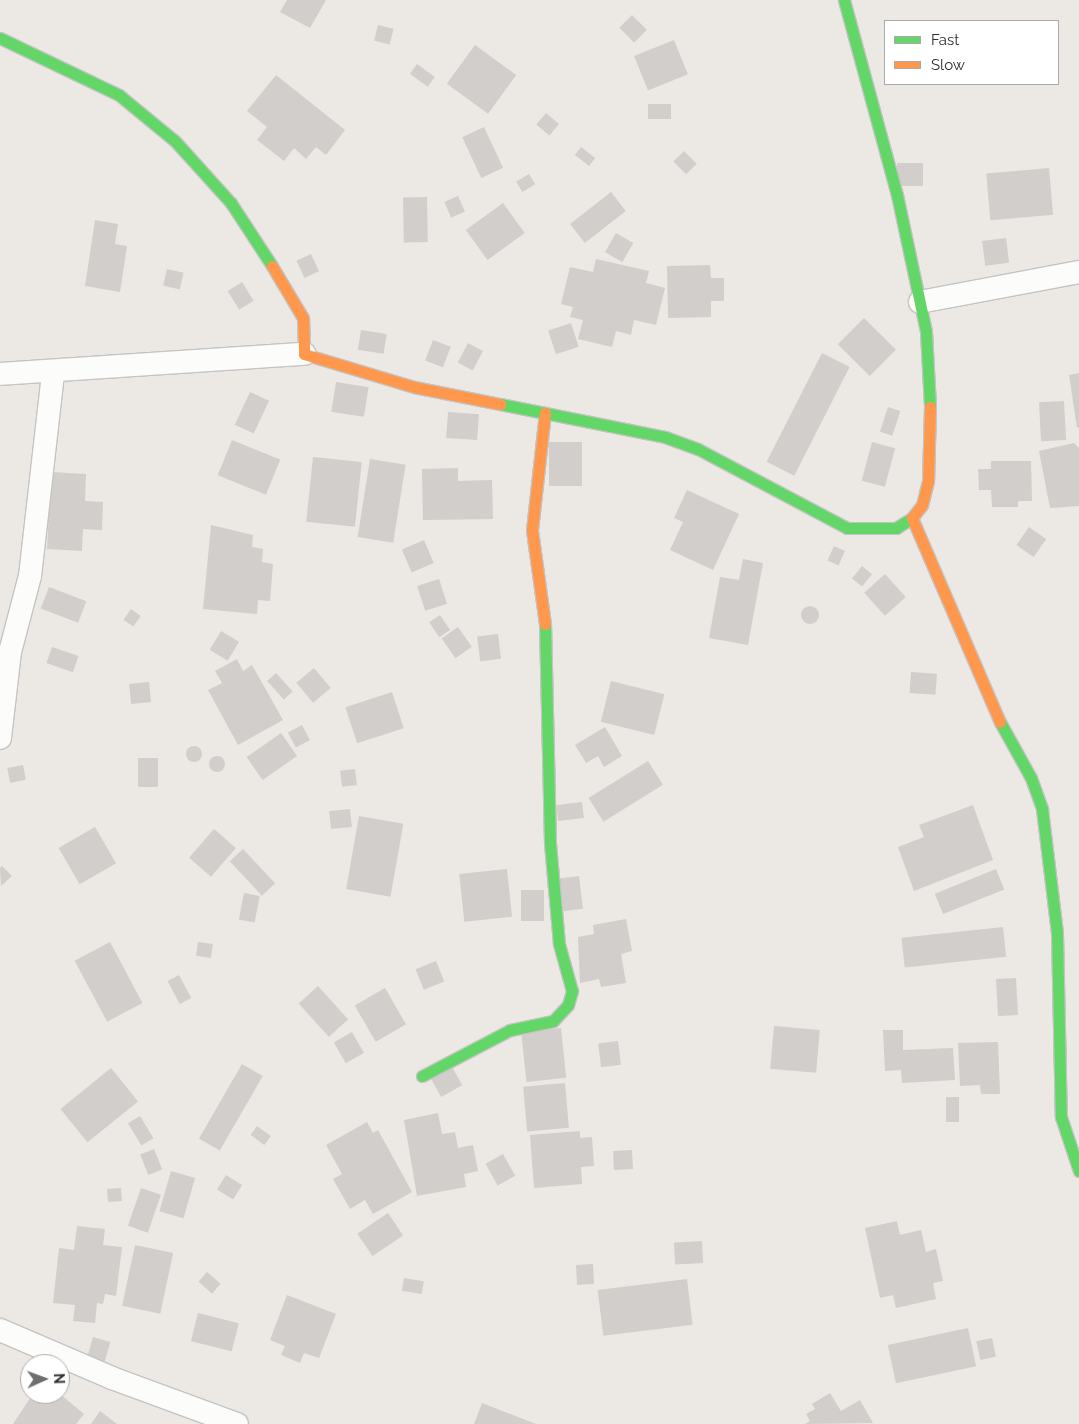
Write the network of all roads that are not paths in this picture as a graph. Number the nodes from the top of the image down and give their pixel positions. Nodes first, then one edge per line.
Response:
1 (844, 0) edge
2 (0, 38) edge
3 (1079, 272) edge
4 (920, 302) junction
5 (304, 354) junction
6 (53, 373) junction
7 (0, 374) edge
8 (544, 413) junction
9 (912, 518) junction
10 (0, 738) edge
11 (422, 1076) dead end
12 (1079, 1171) edge
13 (0, 1330) edge
14 (237, 1424) edge

1 - 4 street
2 - 5 street
3 - 4 street
4 - 9 street
5 - 6 street
5 - 8 street
6 - 7 street
6 - 10 street
8 - 9 street
8 - 11 street
9 - 12 street
13 - 14 street

